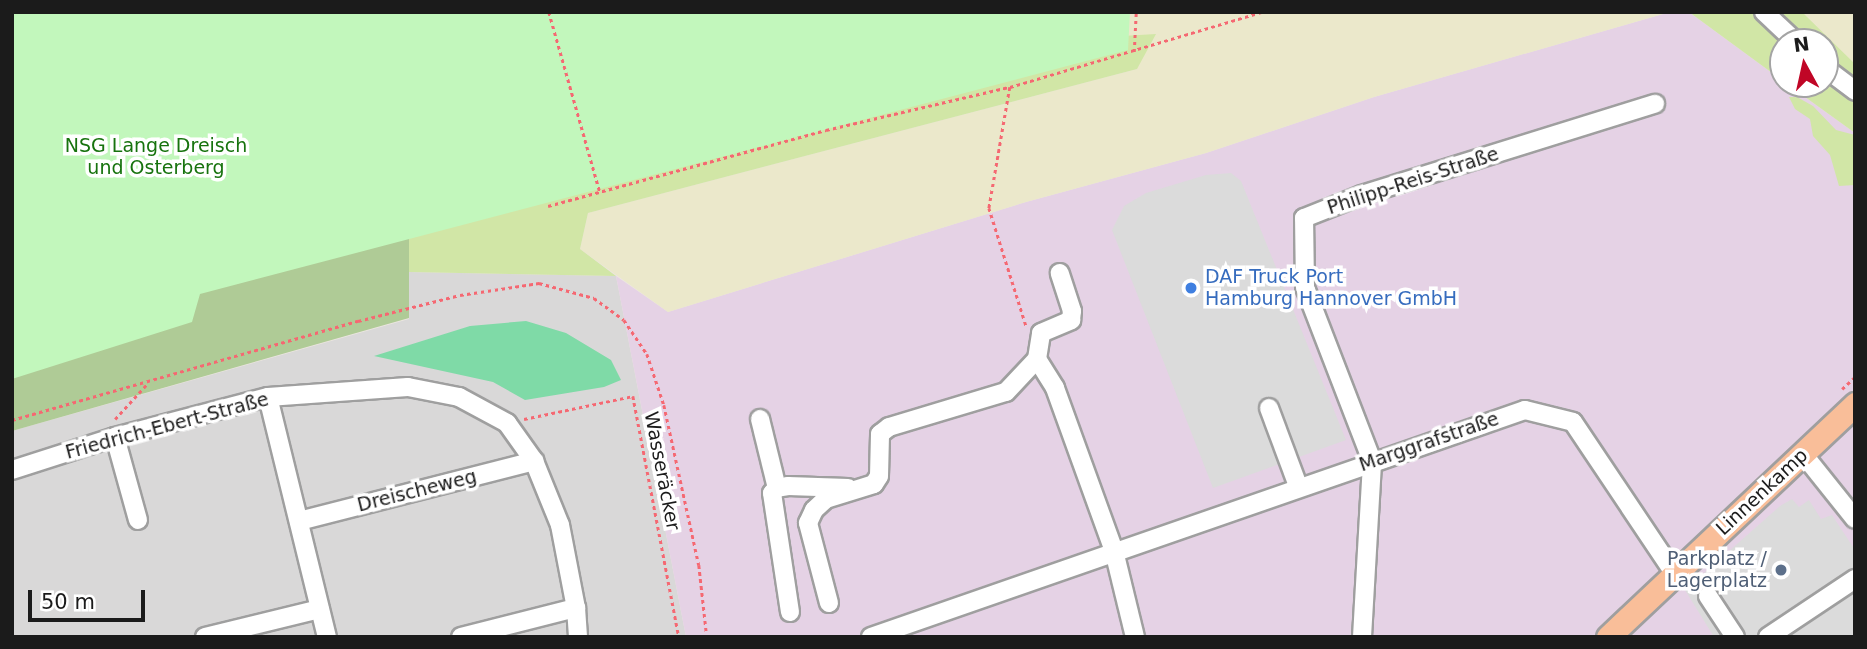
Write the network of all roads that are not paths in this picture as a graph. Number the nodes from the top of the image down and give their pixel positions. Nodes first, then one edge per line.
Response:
1 (1763, 12) edge
2 (1781, 28) edge
3 (1839, 79) edge
4 (1855, 91) edge
5 (1654, 104) dead end
6 (1060, 273) dead end
7 (1037, 359) junction
8 (268, 397) junction
9 (1855, 404) edge
10 (1269, 408) dead end
11 (760, 419) dead end
12 (115, 438) junction
13 (1803, 454) junction
14 (534, 461) junction
15 (1372, 461) junction
16 (12, 470) edge
17 (1298, 486) junction
18 (777, 488) junction
19 (864, 489) junction
20 (1855, 519) edge
21 (138, 520) dead end
22 (299, 521) junction
23 (1114, 551) junction
24 (1674, 573) junction
25 (1855, 579) edge
26 (1709, 596) dead end
27 (829, 603) dead end
28 (576, 608) junction
29 (320, 609) junction
30 (790, 612) dead end
31 (205, 637) edge
32 (327, 637) edge
33 (461, 637) edge
34 (578, 637) edge
35 (871, 637) edge
36 (1135, 637) edge
37 (1362, 637) edge
38 (1608, 637) edge
39 (1735, 637) edge
40 (1768, 637) edge

1 - 2 street
3 - 4 street
5 - 15 street, Philipp-Reis-Straße
6 - 7 street
7 - 19 street
7 - 23 street
8 - 12 street, Friedrich-Ebert-Straße
8 - 14 street, Friedrich-Ebert-Straße
8 - 22 street
9 - 13 main road, Linnenkamp
10 - 17 street
11 - 18 street
12 - 16 street, Friedrich-Ebert-Straße
12 - 21 street
13 - 20 street
13 - 24 main road, Linnenkamp
14 - 22 street, Dreischeweg
14 - 28 street, Friedrich-Ebert-Straße
15 - 17 street, Marggrafstraße
15 - 24 street, Marggrafstraße
15 - 37 street, Philipp-Reis-Straße
17 - 23 street, Marggrafstraße
18 - 19 street
18 - 30 street
19 - 27 street
22 - 29 street
23 - 35 street, Marggrafstraße
23 - 36 street
24 - 38 main road, Linnenkamp
25 - 40 street
26 - 39 street
28 - 33 street
28 - 34 street, Friedrich-Ebert-Straße
29 - 31 street
29 - 32 street

